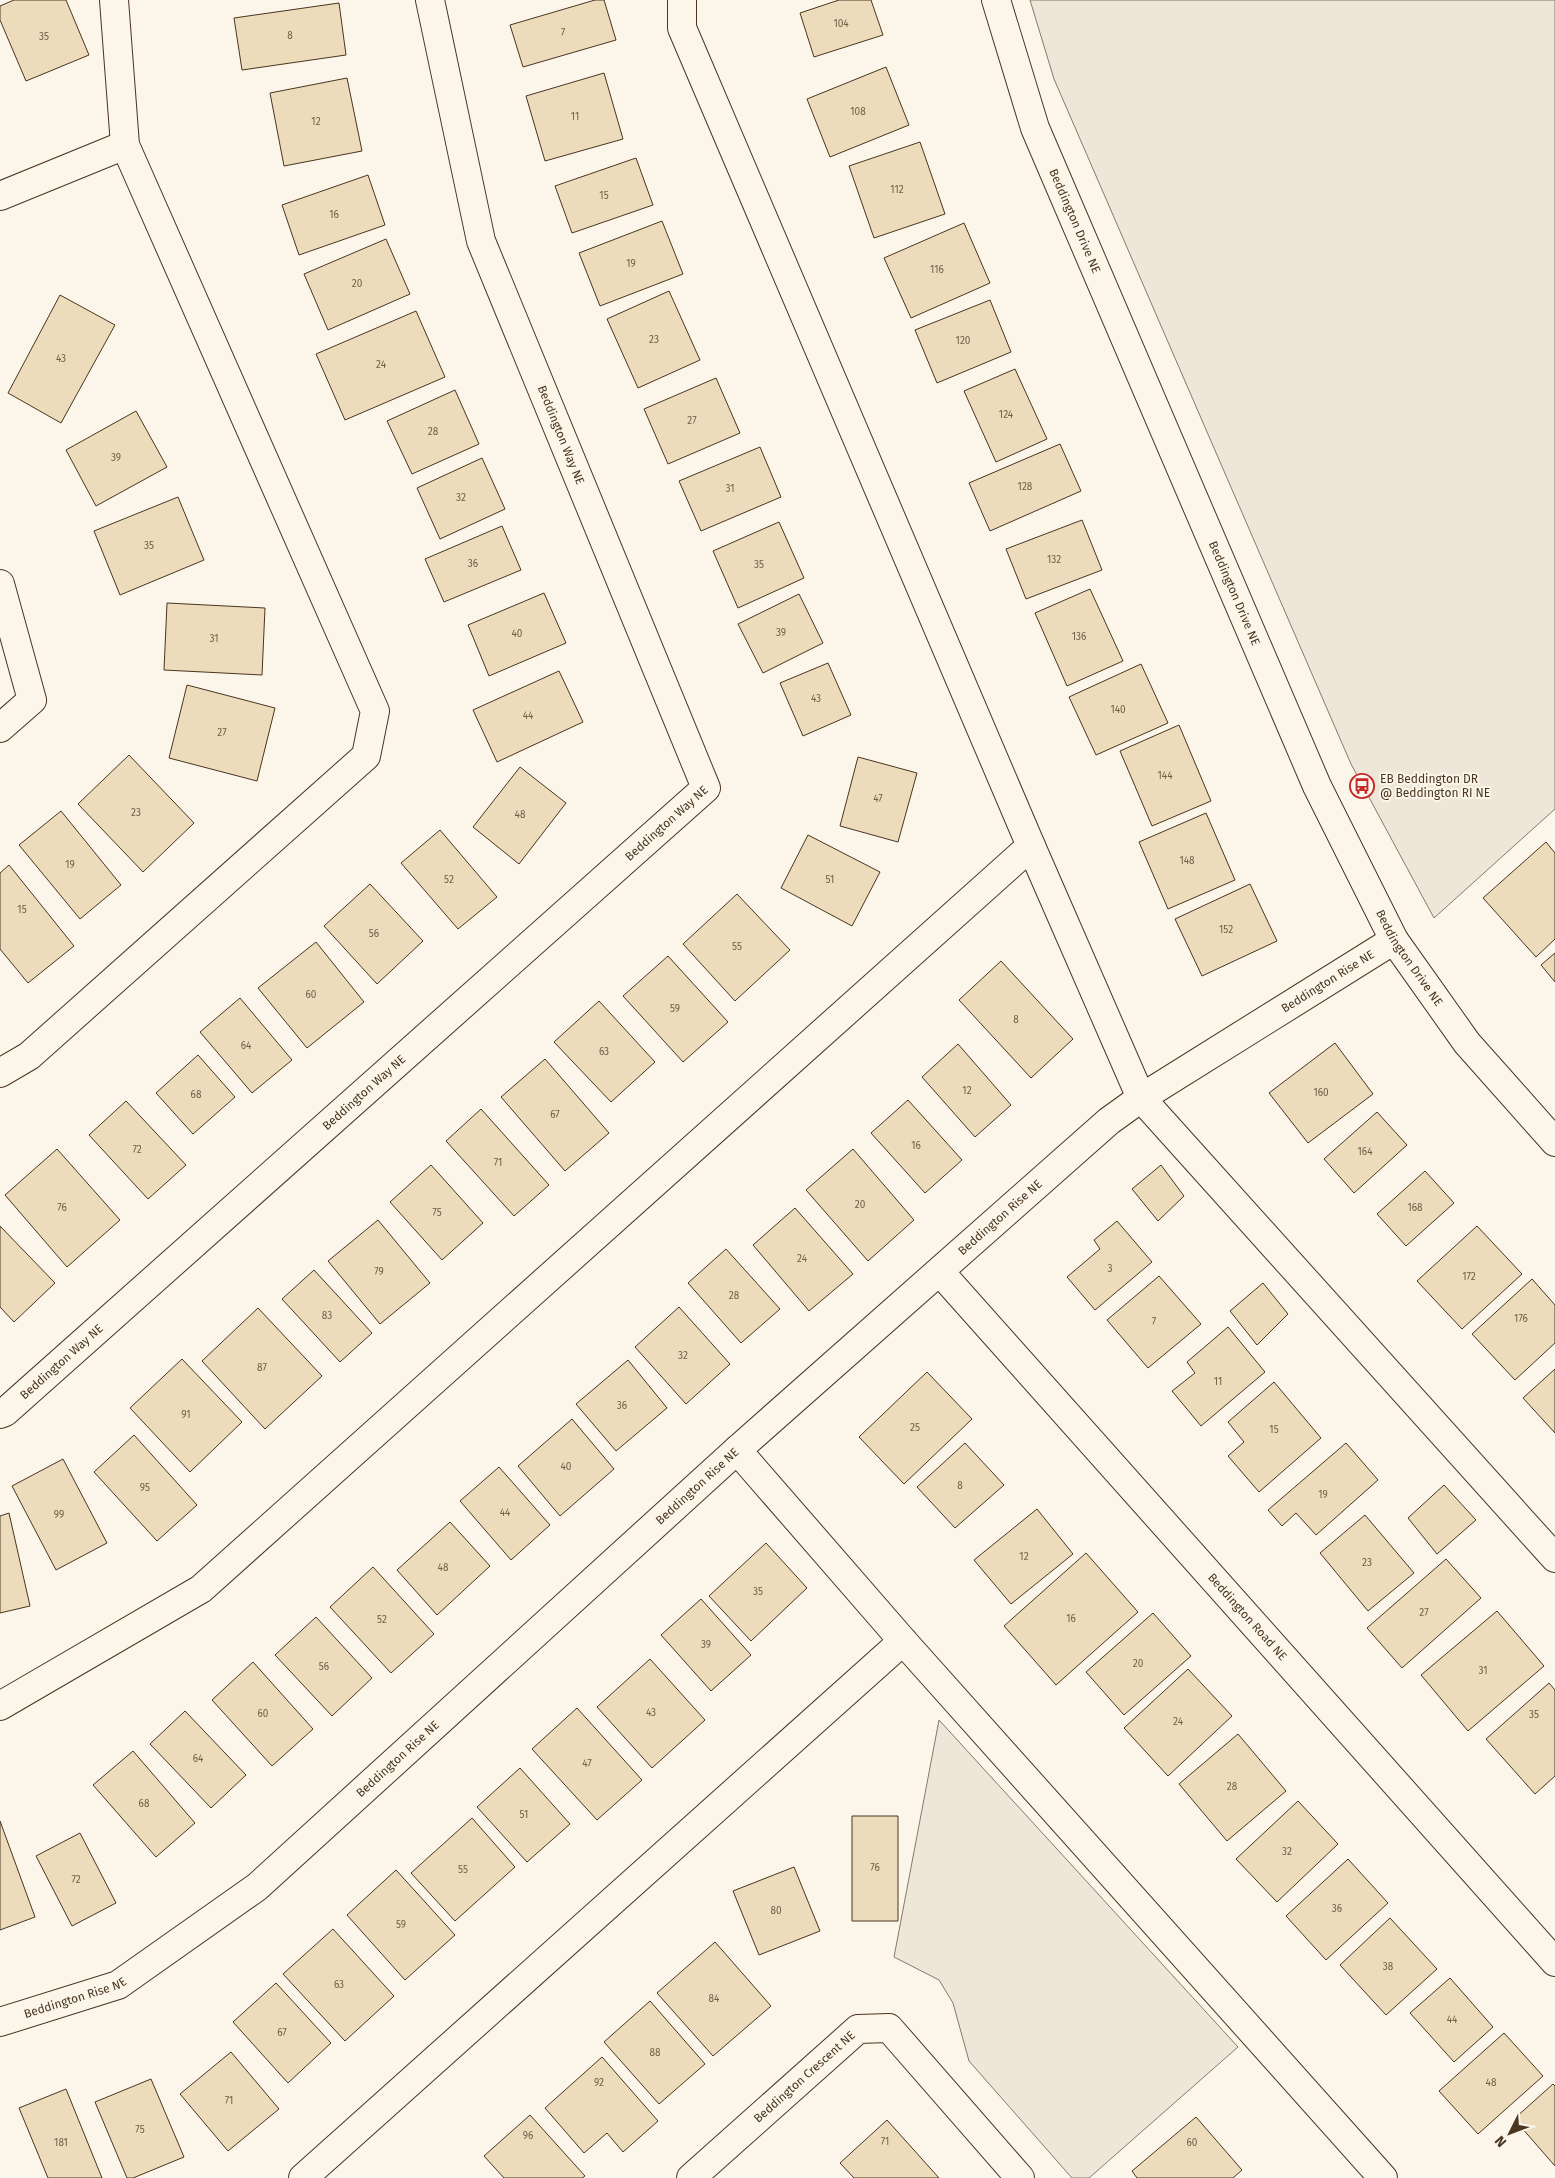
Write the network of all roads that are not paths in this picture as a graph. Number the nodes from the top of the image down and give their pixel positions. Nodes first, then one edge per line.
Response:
1 (114, 0) edge
2 (430, 0) edge
3 (682, 0) edge
4 (996, 0) edge
5 (125, 145) junction
6 (0, 196) edge
7 (0, 584) edge
8 (0, 728) edge
9 (1031, 846) junction
10 (1394, 940) junction
11 (0, 1073) edge
12 (1141, 1098) junction
13 (1555, 1142) edge
14 (940, 1272) junction
15 (0, 1414) edge
16 (737, 1450) junction
17 (1555, 1558) edge
18 (903, 1641) junction
19 (0, 1706) edge
20 (1555, 1962) edge
21 (0, 2022) edge
22 (303, 2178) edge
23 (691, 2178) edge
24 (1020, 2178) edge
25 (1383, 2178) edge

1 - 5 street
2 - 15 street, Beddington Way NE
3 - 9 street
4 - 10 street, Beddington Drive NE
5 - 6 street
5 - 11 street
7 - 8 street
9 - 12 street
9 - 19 street
10 - 12 street, Beddington Rise NE
10 - 13 street, Beddington Drive NE
12 - 14 street, Beddington Rise NE
12 - 17 street
14 - 16 street, Beddington Rise NE
14 - 20 street, Beddington Road NE
16 - 18 street
16 - 21 street, Beddington Rise NE
18 - 22 street
18 - 25 street
23 - 24 street, Beddington Crescent NE

